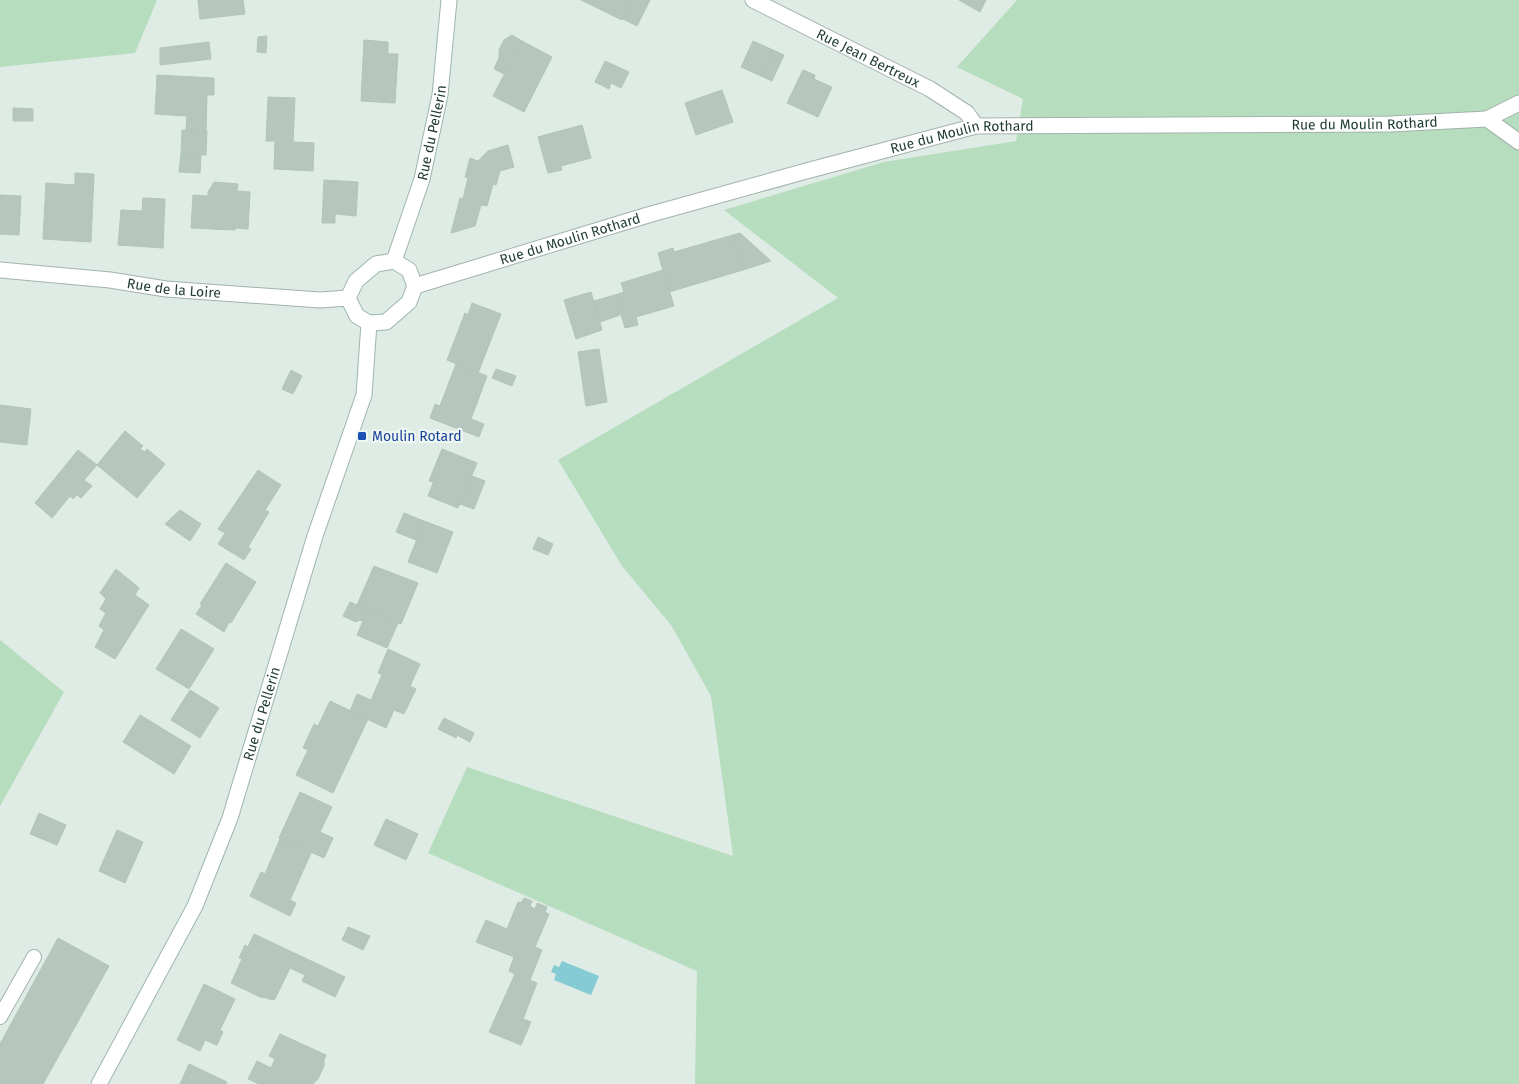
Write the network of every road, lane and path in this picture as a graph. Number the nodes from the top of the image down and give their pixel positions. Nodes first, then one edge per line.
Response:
1 (449, 0) edge
2 (752, 0) edge
3 (1519, 103) edge
4 (1487, 119) junction
5 (976, 126) junction
6 (1519, 142) edge
7 (394, 261) junction
8 (0, 270) edge
9 (415, 286) junction
10 (348, 298) junction
11 (369, 323) junction
12 (34, 957) dead end
13 (0, 1017) edge
14 (99, 1084) edge

1 - 7 street, Rue du Pellerin
2 - 5 street, Rue Jean Bertreux
3 - 4 street
4 - 5 street, Rue du Moulin Rothard
4 - 6 street
5 - 9 street, Rue du Moulin Rothard
7 - 9 street
7 - 10 street
8 - 10 street, Rue de la Loire
9 - 11 street
10 - 11 street
11 - 14 street, Rue du Pellerin
12 - 13 lane

